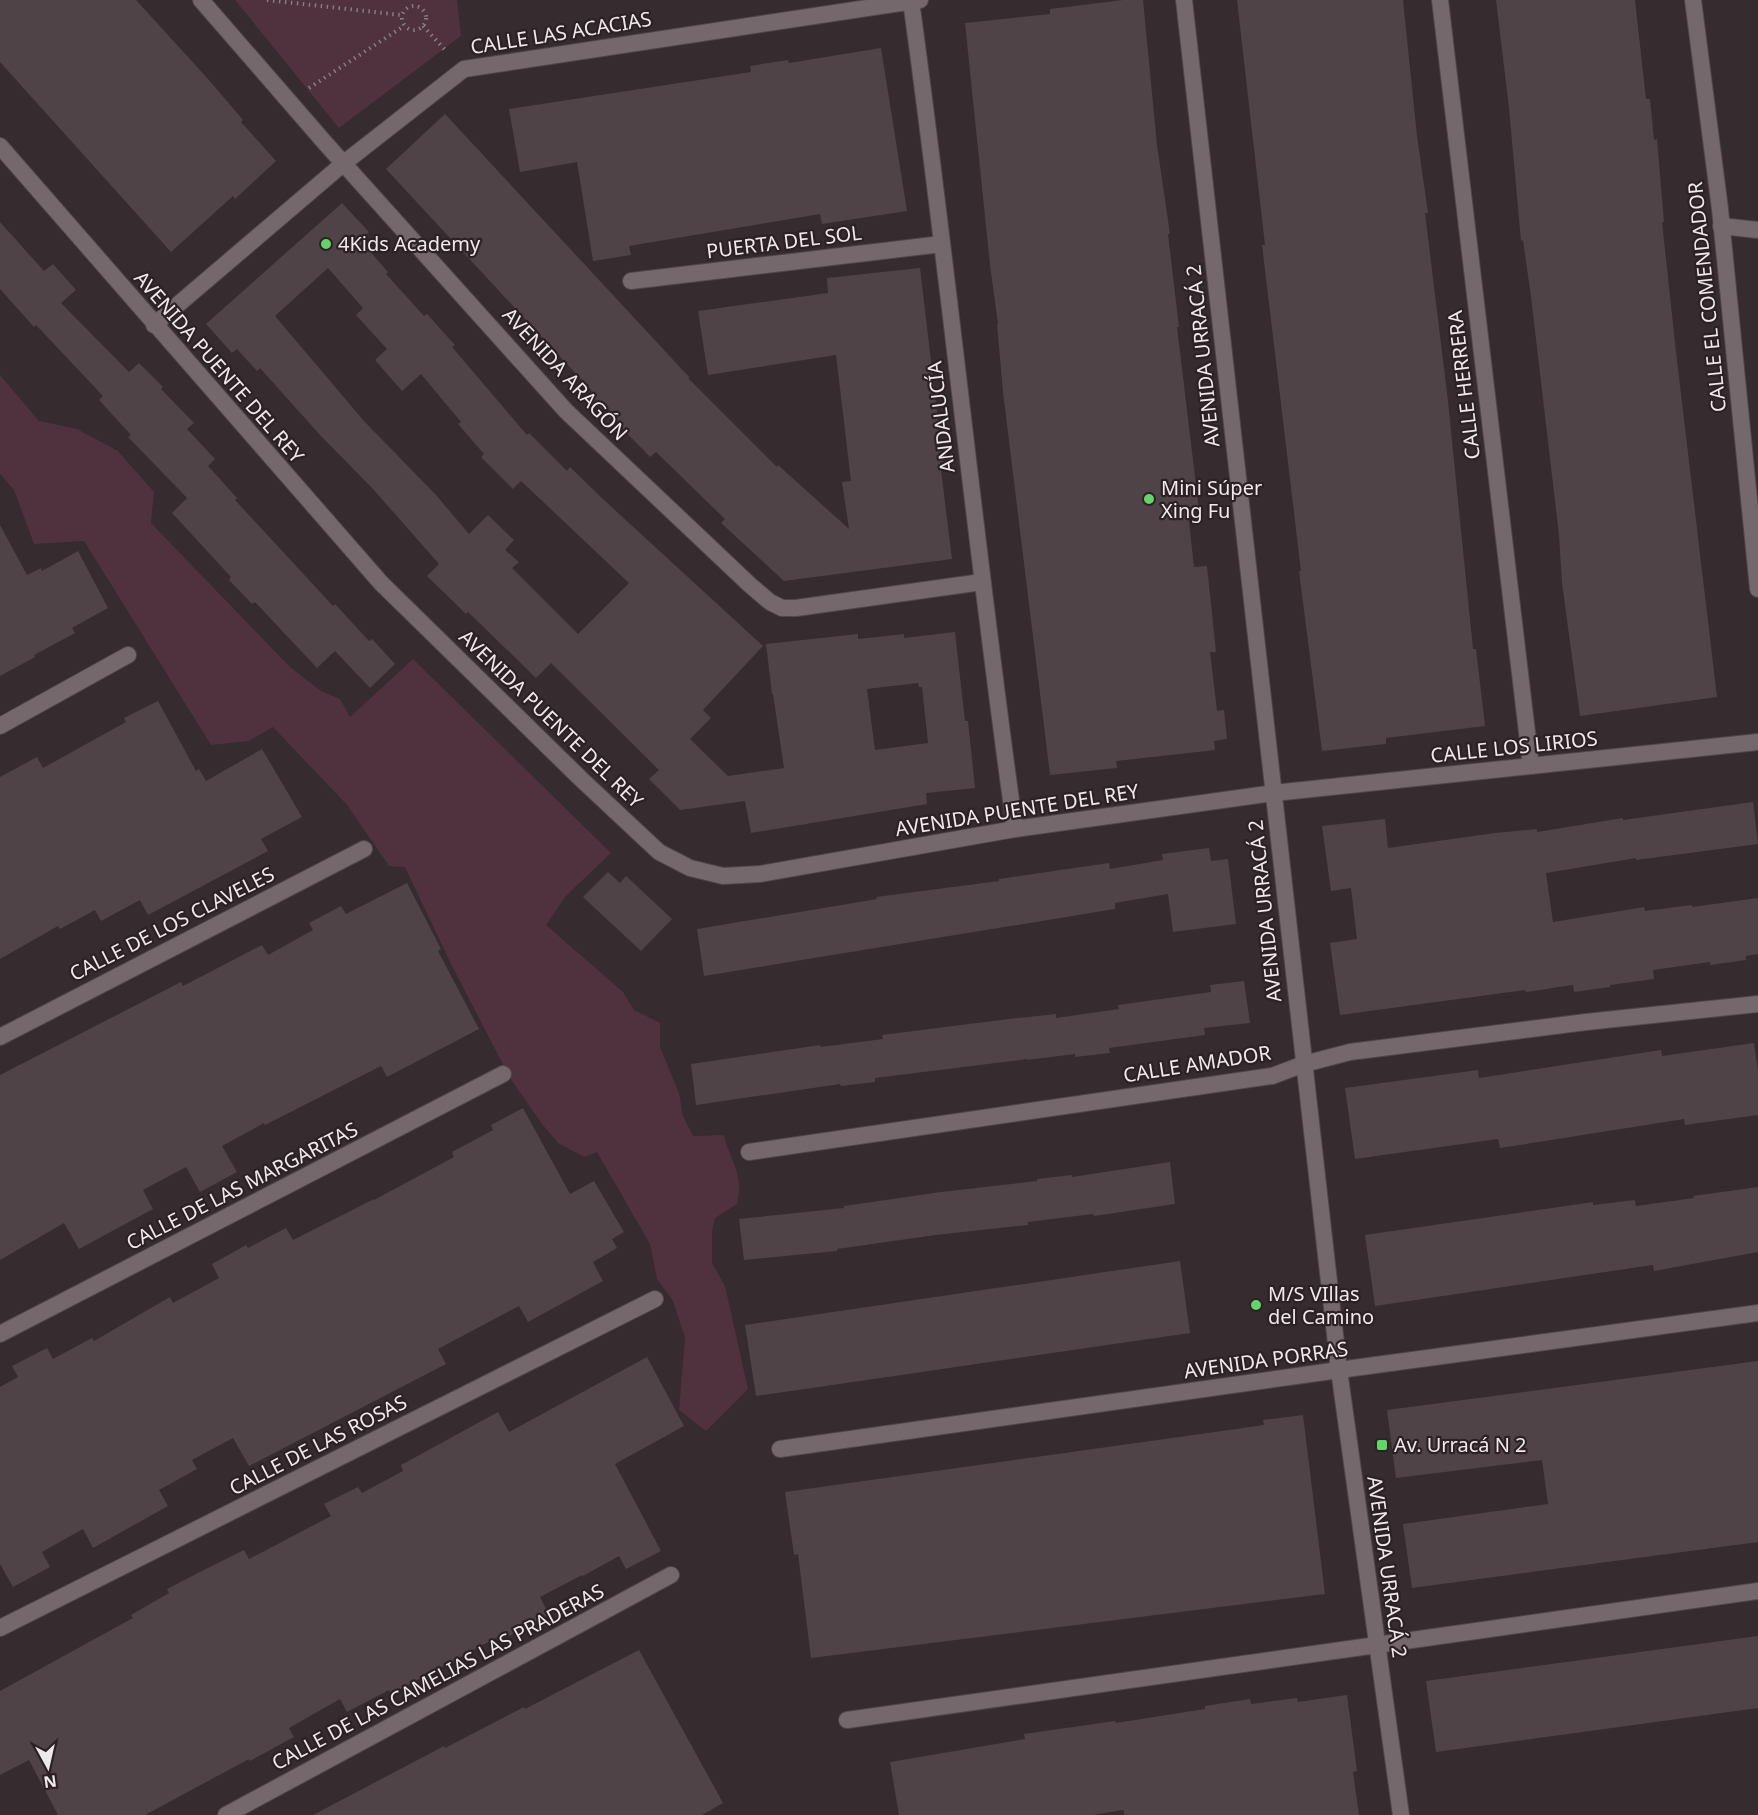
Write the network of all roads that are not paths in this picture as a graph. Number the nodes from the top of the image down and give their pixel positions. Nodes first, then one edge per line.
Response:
1 (201, 0) edge
2 (1184, 0) edge
3 (1440, 0) edge
4 (1693, 0) edge
5 (915, 1) edge
6 (0, 146) edge
7 (344, 163) junction
8 (1721, 226) junction
9 (1758, 230) edge
10 (942, 244) junction
11 (631, 281) dead end
12 (154, 325) junction
13 (981, 582) junction
14 (1758, 589) edge
15 (128, 655) dead end
16 (0, 726) edge
17 (1758, 742) edge
18 (1531, 766) junction
19 (1274, 793) junction
20 (1015, 828) junction
21 (364, 849) dead end
22 (1758, 1004) edge
23 (0, 1038) edge
24 (1304, 1064) junction
25 (503, 1074) dead end
26 (748, 1152) dead end
27 (655, 1299) dead end
28 (1758, 1313) edge
29 (0, 1334) edge
30 (1339, 1370) junction
31 (780, 1449) dead end
32 (671, 1575) dead end
33 (1758, 1591) edge
34 (0, 1628) edge
35 (1376, 1644) junction
36 (848, 1720) dead end
37 (226, 1815) edge
38 (1401, 1815) edge

1 - 7 street, AVENIDA ARAGÓN
2 - 19 street, AVENIDA URRACÁ 2
3 - 18 street, CALLE HERRERA
4 - 8 street, CALLE EL COMENDADOR
5 - 7 street, CALLE LAS ACACIAS
5 - 10 street, ANDALUCÍA
6 - 12 street, AVENIDA PUENTE DEL REY
7 - 12 street, CALLE LAS ACACIAS
7 - 13 street, AVENIDA ARAGÓN
8 - 9 street
8 - 14 street, CALLE EL COMENDADOR
10 - 11 street, PUERTA DEL SOL
10 - 13 street, ANDALUCÍA
12 - 20 street, AVENIDA PUENTE DEL REY
13 - 20 street, ANDALUCÍA
15 - 16 street
17 - 18 street, CALLE LOS LIRIOS
18 - 19 street, CALLE LOS LIRIOS
19 - 20 street, AVENIDA PUENTE DEL REY
19 - 24 street, AVENIDA URRACÁ 2
21 - 23 street, CALLE DE LOS CLAVELES
22 - 24 street, CALLE AMADOR
24 - 26 street, CALLE AMADOR
24 - 30 street, AVENIDA URRACÁ 2
25 - 29 street, CALLE DE LAS MARGARITAS
27 - 34 street, CALLE DE LAS ROSAS
28 - 30 street, AVENIDA PORRAS
30 - 31 street, AVENIDA PORRAS
30 - 35 street, AVENIDA URRACÁ 2
32 - 37 street, CALLE DE LAS CAMELIAS LAS PRADERAS
33 - 35 street
35 - 36 street
35 - 38 street, AVENIDA URRACÁ 2

